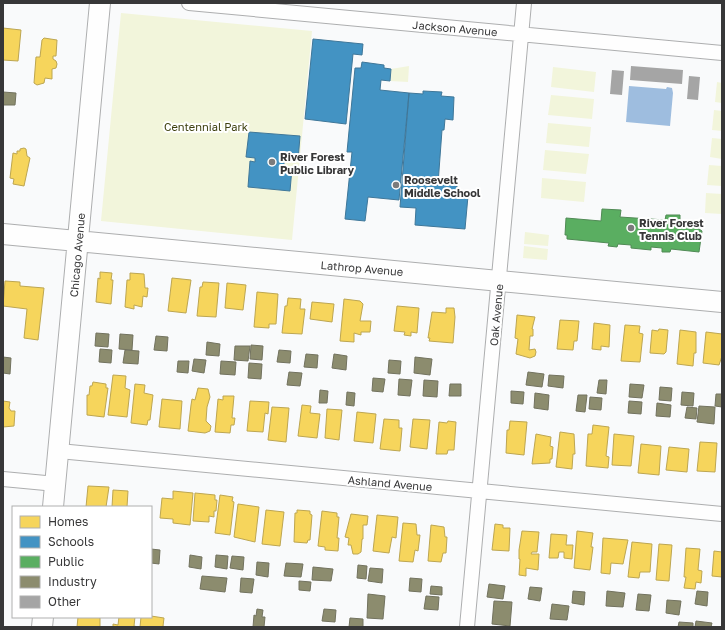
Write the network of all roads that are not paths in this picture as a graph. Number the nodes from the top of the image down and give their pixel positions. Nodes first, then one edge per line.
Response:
1 (100, 3) edge
2 (189, 3) edge
3 (524, 3) edge
4 (521, 34) junction
5 (722, 53) edge
6 (3, 234) edge
7 (78, 241) junction
8 (499, 281) junction
9 (722, 302) edge
10 (59, 451) junction
11 (3, 479) edge
12 (56, 484) junction
13 (479, 491) junction
14 (53, 506) edge
15 (722, 514) edge
16 (467, 627) edge

1 - 7 street, Chicago Avenue
2 - 4 street, Jackson Avenue
3 - 4 street, Oak Avenue
4 - 5 street, Jackson Avenue
4 - 8 street, Oak Avenue
6 - 7 street, Lathrop Avenue
7 - 8 street, Lathrop Avenue
7 - 10 street, Chicago Avenue
8 - 9 street, Lathrop Avenue
8 - 13 street, Oak Avenue
10 - 12 street, Chicago Avenue
10 - 13 street, Ashland Avenue
11 - 12 street
12 - 14 street, Chicago Avenue
13 - 15 street, Ashland Avenue
13 - 16 street, Oak Avenue

